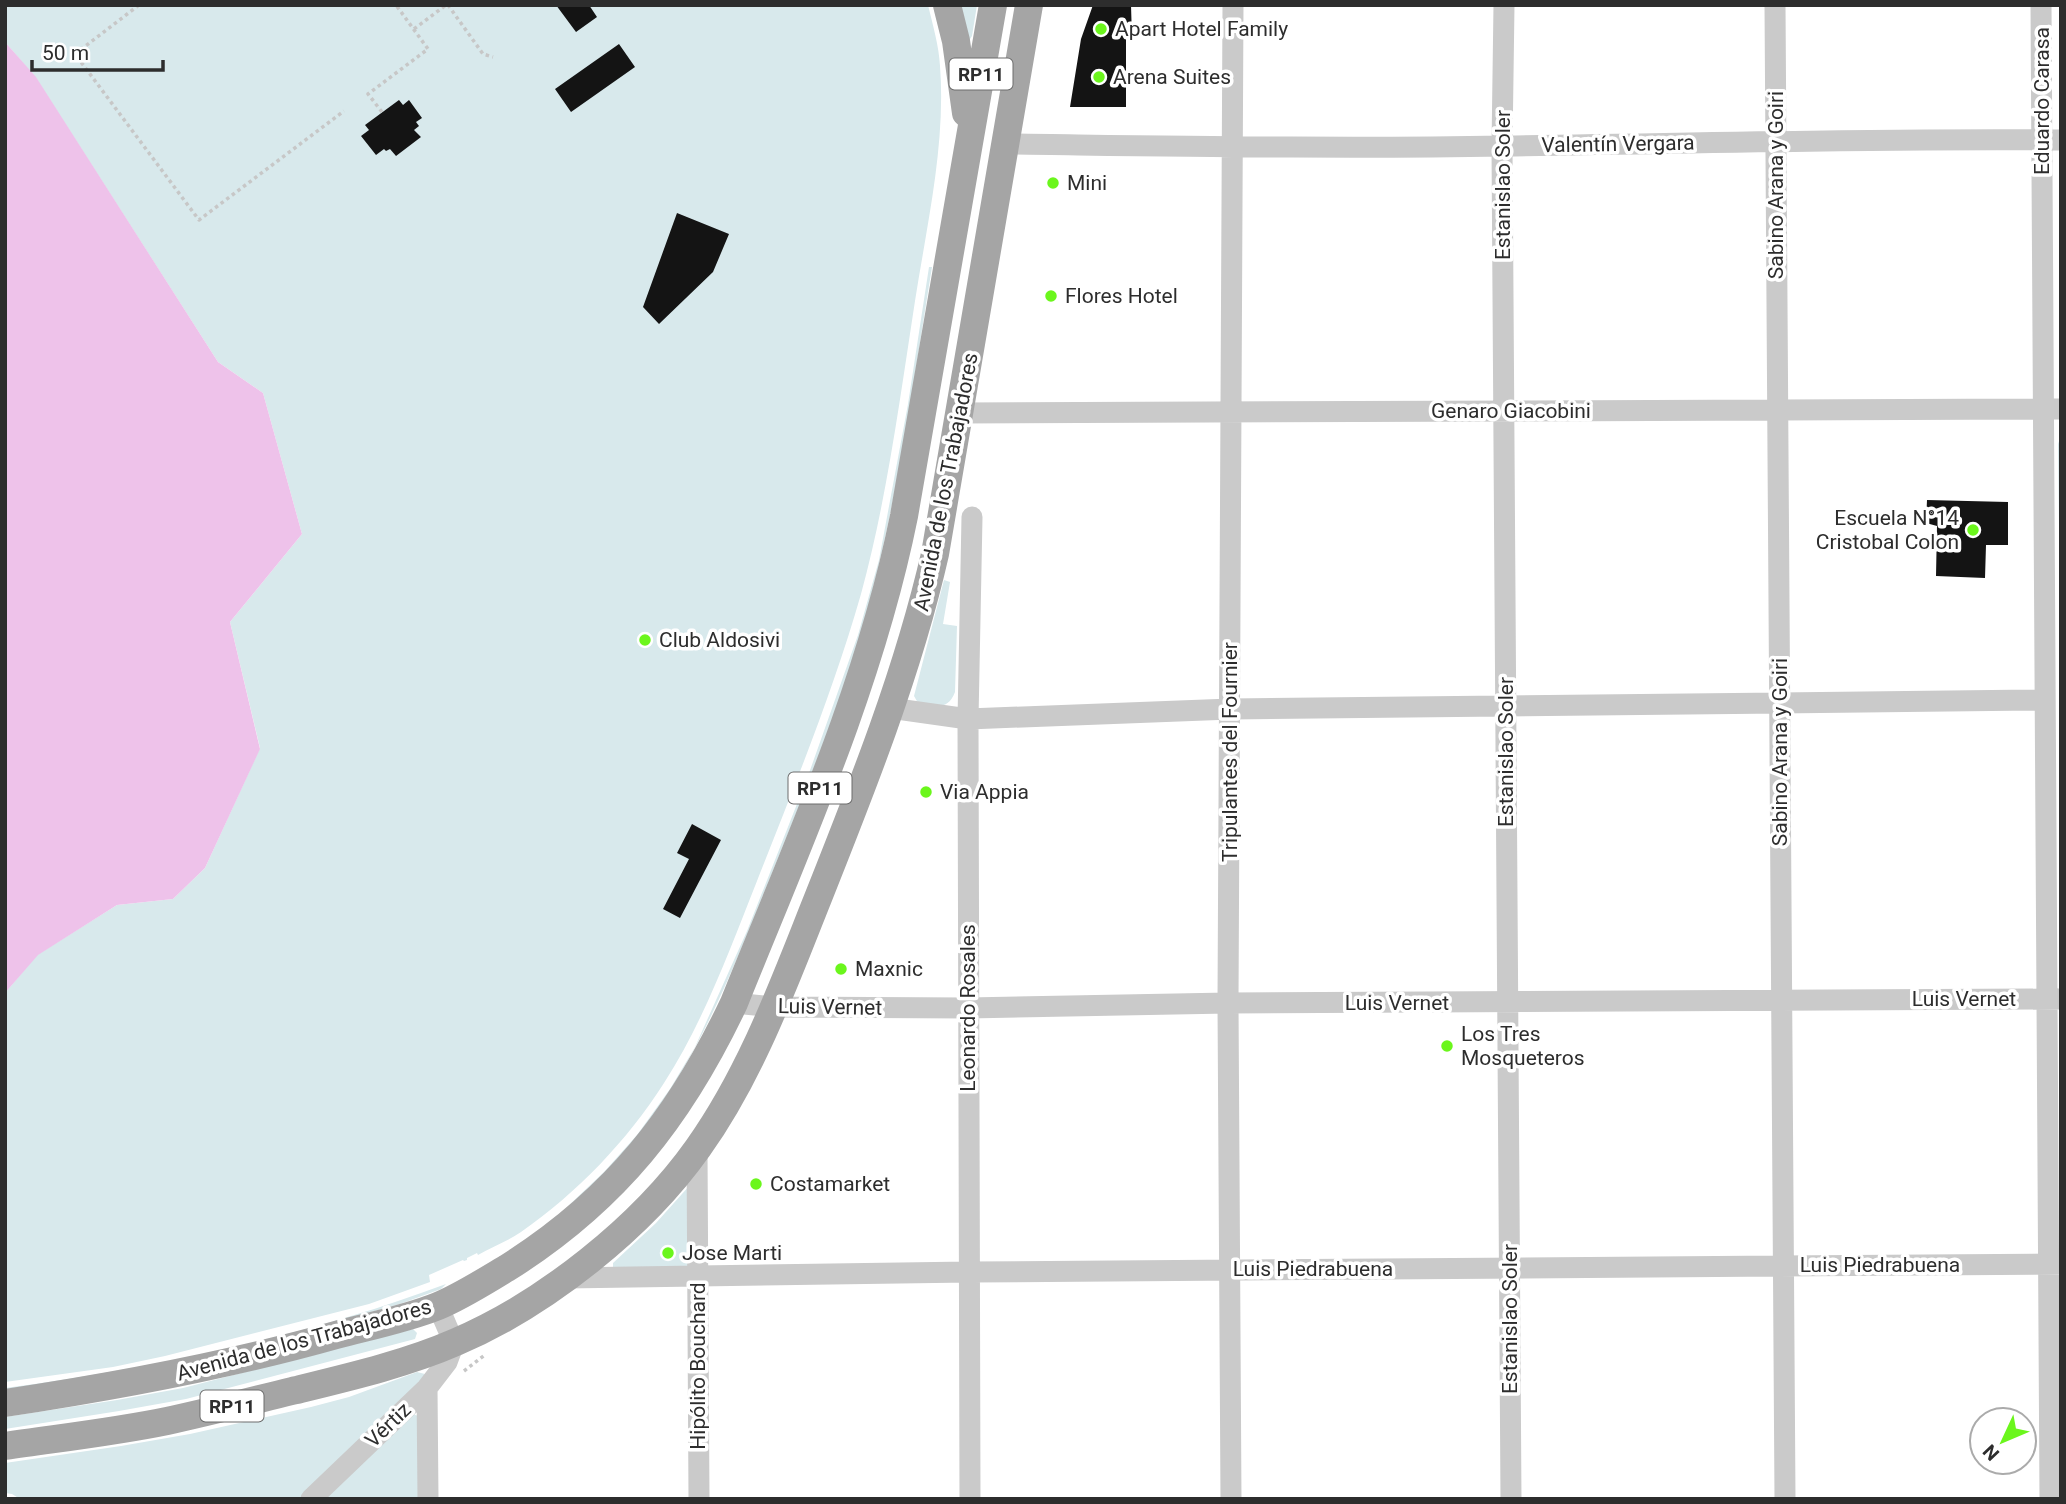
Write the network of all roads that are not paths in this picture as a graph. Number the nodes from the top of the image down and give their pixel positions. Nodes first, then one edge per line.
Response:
1 (947, 5) edge
2 (993, 5) edge
3 (1029, 5) edge
4 (1233, 5) edge
5 (1504, 5) edge
6 (1775, 5) edge
7 (2041, 5) edge
8 (2052, 140) edge
9 (969, 142) junction
10 (1776, 142) junction
11 (1007, 144) junction
12 (1502, 146) junction
13 (1232, 147) junction
14 (2052, 409) edge
15 (1777, 410) junction
16 (1504, 411) junction
17 (1230, 412) junction
18 (960, 414) junction
19 (972, 517) dead end
20 (2045, 700) junction
21 (1779, 703) junction
22 (1506, 706) junction
23 (890, 709) junction
24 (1231, 709) junction
25 (968, 719) junction
26 (2054, 999) edge
27 (1782, 1000) junction
28 (1507, 1002) junction
29 (734, 1003) junction
30 (1228, 1003) junction
31 (775, 1007) junction
32 (968, 1008) junction
33 (697, 1150) junction
34 (2055, 1264) edge
35 (1783, 1266) junction
36 (1510, 1268) junction
37 (1230, 1270) junction
38 (969, 1272) junction
39 (698, 1277) junction
40 (566, 1278) junction
41 (438, 1306) junction
42 (454, 1343) junction
43 (426, 1388) junction
44 (5, 1403) edge
45 (5, 1446) edge
46 (311, 1499) edge
47 (428, 1499) edge
48 (699, 1499) edge
49 (970, 1499) edge
50 (1231, 1499) edge
51 (1511, 1499) edge
52 (1785, 1499) edge
53 (2050, 1499) edge

1 - 9 main road
2 - 9 main road, Avenida de los Trabajadores / RP11
3 - 11 main road, Avenida de los Trabajadores / RP11
4 - 13 street, Tripulantes del Fournier
5 - 12 street, Estanislao Soler
6 - 10 street, Sabino Arana y Goiri
7 - 8 street, Eduardo Carasa
8 - 10 street, Valentín Vergara
8 - 14 street, Eduardo Carasa
9 - 29 main road, Avenida de los Trabajadores / RP11
10 - 12 street, Valentín Vergara
10 - 15 street, Sabino Arana y Goiri
11 - 13 street, Valentín Vergara
11 - 18 main road, Avenida de los Trabajadores / RP11
12 - 13 street, Valentín Vergara
12 - 16 street, Estanislao Soler
13 - 17 street, Tripulantes del Fournier
14 - 15 street, Genaro Giacobini
14 - 20 street, Eduardo Carasa
15 - 16 street, Genaro Giacobini
15 - 21 street, Sabino Arana y Goiri
16 - 17 street, Genaro Giacobini
16 - 22 street, Estanislao Soler
17 - 18 street, Genaro Giacobini
17 - 24 street, Tripulantes del Fournier
18 - 23 main road, Avenida de los Trabajadores / RP11
19 - 25 street, Leonardo Rosales
20 - 21 street
20 - 26 street, Eduardo Carasa
21 - 22 street
21 - 27 street, Sabino Arana y Goiri
22 - 24 street
22 - 28 street, Estanislao Soler
23 - 25 street
23 - 31 main road, Avenida de los Trabajadores / RP11
24 - 25 street
24 - 30 street, Tripulantes del Fournier
25 - 32 street, Leonardo Rosales
26 - 27 street, Luis Vernet
26 - 34 street, Eduardo Carasa
27 - 28 street, Luis Vernet
27 - 35 street, Sabino Arana y Goiri
28 - 30 street, Luis Vernet
28 - 36 street, Estanislao Soler
29 - 31 street, Luis Vernet
29 - 41 main road, Avenida de los Trabajadores / RP11
30 - 32 street, Luis Vernet
30 - 37 street, Tripulantes del Fournier
31 - 32 street, Luis Vernet
31 - 33 main road, Avenida de los Trabajadores / RP11
32 - 38 street, Leonardo Rosales
33 - 39 street, Hipólito Bouchard
33 - 40 main road, Avenida de los Trabajadores / RP11
34 - 35 street, Luis Piedrabuena
34 - 53 street, Eduardo Carasa
35 - 36 street, Luis Piedrabuena
35 - 52 street, Sabino Arana y Goiri
36 - 37 street, Luis Piedrabuena
36 - 51 street, Estanislao Soler
37 - 38 street, Luis Piedrabuena
37 - 50 street, Tripulantes del Fournier
38 - 39 street, Luis Piedrabuena
38 - 49 street, Leonardo Rosales
39 - 40 street, Luis Piedrabuena
39 - 48 street, Hipólito Bouchard
40 - 42 main road, Avenida de los Trabajadores / RP11
41 - 42 street
41 - 44 main road, Avenida de los Trabajadores / RP11
42 - 43 street, Vértiz
42 - 45 main road, Avenida de los Trabajadores / RP11
43 - 46 street, Vértiz
43 - 47 street

